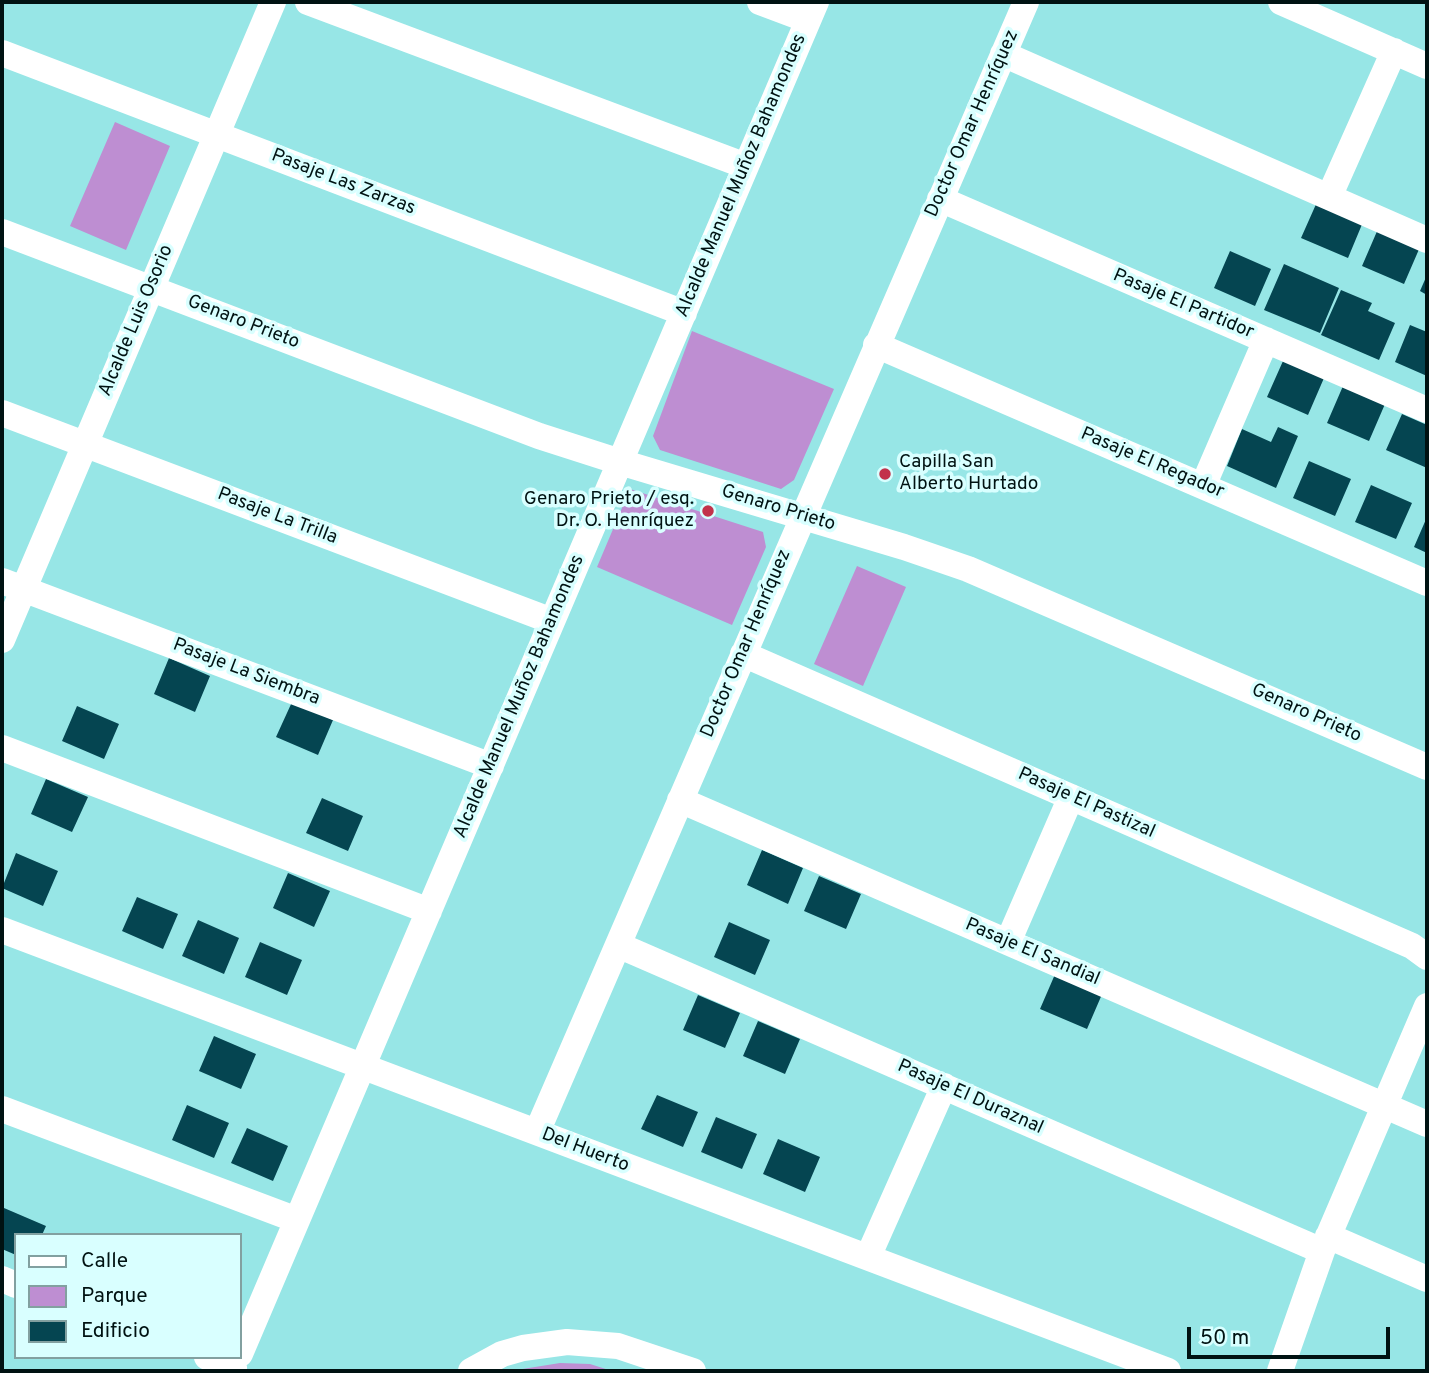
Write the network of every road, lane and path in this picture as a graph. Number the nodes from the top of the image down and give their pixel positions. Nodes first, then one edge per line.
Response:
1 (273, 2) edge
2 (308, 2) edge
3 (760, 2) edge
4 (1026, 2) edge
5 (1281, 2) edge
6 (812, 11) edge
7 (1394, 51) junction
8 (2, 53) edge
9 (1003, 54) junction
10 (1427, 66) edge
11 (217, 135) junction
12 (746, 166) junction
13 (1329, 197) junction
14 (940, 199) junction
15 (2, 232) edge
16 (1427, 240) edge
17 (152, 288) junction
18 (684, 313) junction
19 (1266, 340) junction
20 (876, 345) junction
21 (1427, 410) edge
22 (2, 413) edge
23 (85, 444) junction
24 (620, 462) junction
25 (1203, 486) junction
26 (803, 516) junction
27 (1427, 583) edge
28 (13, 585) edge
29 (552, 621) junction
30 (2, 640) edge
31 (743, 654) junction
32 (2, 748) edge
33 (491, 766) junction
34 (1427, 767) edge
35 (1071, 797) junction
36 (680, 800) junction
37 (429, 911) junction
38 (2, 930) edge
39 (1008, 942) junction
40 (618, 945) junction
41 (1427, 957) edge
42 (1427, 1006) edge
43 (362, 1066) junction
44 (944, 1086) junction
45 (1384, 1105) junction
46 (2, 1109) edge
47 (1427, 1124) edge
48 (537, 1132) junction
49 (297, 1220) junction
50 (1325, 1243) junction
51 (868, 1257) junction
52 (1427, 1279) edge
53 (242, 1349) edge
54 (217, 1359) edge
55 (236, 1363) edge
56 (471, 1371) edge
57 (693, 1371) edge
58 (1168, 1371) edge
59 (1280, 1371) edge

1 - 11 street, Alcalde Luis Osorio
2 - 12 street
3 - 6 street
4 - 9 street, Doctor Omar Henríquez
5 - 7 street
6 - 12 street, Alcalde Manuel Muñoz Bahamondes
7 - 10 street
7 - 13 street
8 - 11 street, Pasaje Las Zarzas
9 - 13 street
9 - 14 street, Doctor Omar Henríquez
11 - 17 street, Alcalde Luis Osorio
11 - 18 street, Pasaje Las Zarzas
12 - 18 street, Alcalde Manuel Muñoz Bahamondes
13 - 16 street
14 - 19 street, Pasaje El Partidor
14 - 20 street, Doctor Omar Henríquez
15 - 17 street, Genaro Prieto
17 - 23 street, Alcalde Luis Osorio
17 - 24 street, Genaro Prieto
18 - 24 street, Alcalde Manuel Muñoz Bahamondes
19 - 21 street, Pasaje El Partidor
19 - 25 street
20 - 25 street, Pasaje El Regador
20 - 26 street, Doctor Omar Henríquez
22 - 23 street, Pasaje La Trilla
23 - 28 street, Alcalde Luis Osorio
23 - 29 street, Pasaje La Trilla
24 - 26 street, Genaro Prieto
24 - 29 street, Alcalde Manuel Muñoz Bahamondes
25 - 27 street, Pasaje El Regador
26 - 31 street, Doctor Omar Henríquez
26 - 34 street, Genaro Prieto
28 - 30 street, Alcalde Luis Osorio
28 - 33 street, Pasaje La Siembra
29 - 33 street, Alcalde Manuel Muñoz Bahamondes
31 - 35 street, Pasaje El Pastizal
31 - 36 street, Doctor Omar Henríquez
32 - 37 street
33 - 37 street, Alcalde Manuel Muñoz Bahamondes
35 - 39 street
35 - 41 street, Pasaje El Pastizal
36 - 39 street, Pasaje El Sandial
36 - 40 street, Doctor Omar Henríquez
37 - 43 street, Alcalde Manuel Muñoz Bahamondes
38 - 43 street, Del Huerto
39 - 45 street, Pasaje El Sandial
40 - 44 street, Pasaje El Duraznal
40 - 48 street, Doctor Omar Henríquez
42 - 45 street
43 - 48 street, Del Huerto
43 - 49 street, Alcalde Manuel Muñoz Bahamondes
44 - 50 street, Pasaje El Duraznal
44 - 51 street
45 - 47 street, Pasaje El Sandial
45 - 50 street
46 - 49 street
48 - 51 street, Del Huerto
49 - 53 street, Alcalde Manuel Muñoz Bahamondes
50 - 52 street, Pasaje El Duraznal
50 - 59 street
51 - 58 street, Del Huerto
54 - 55 street
56 - 57 street

